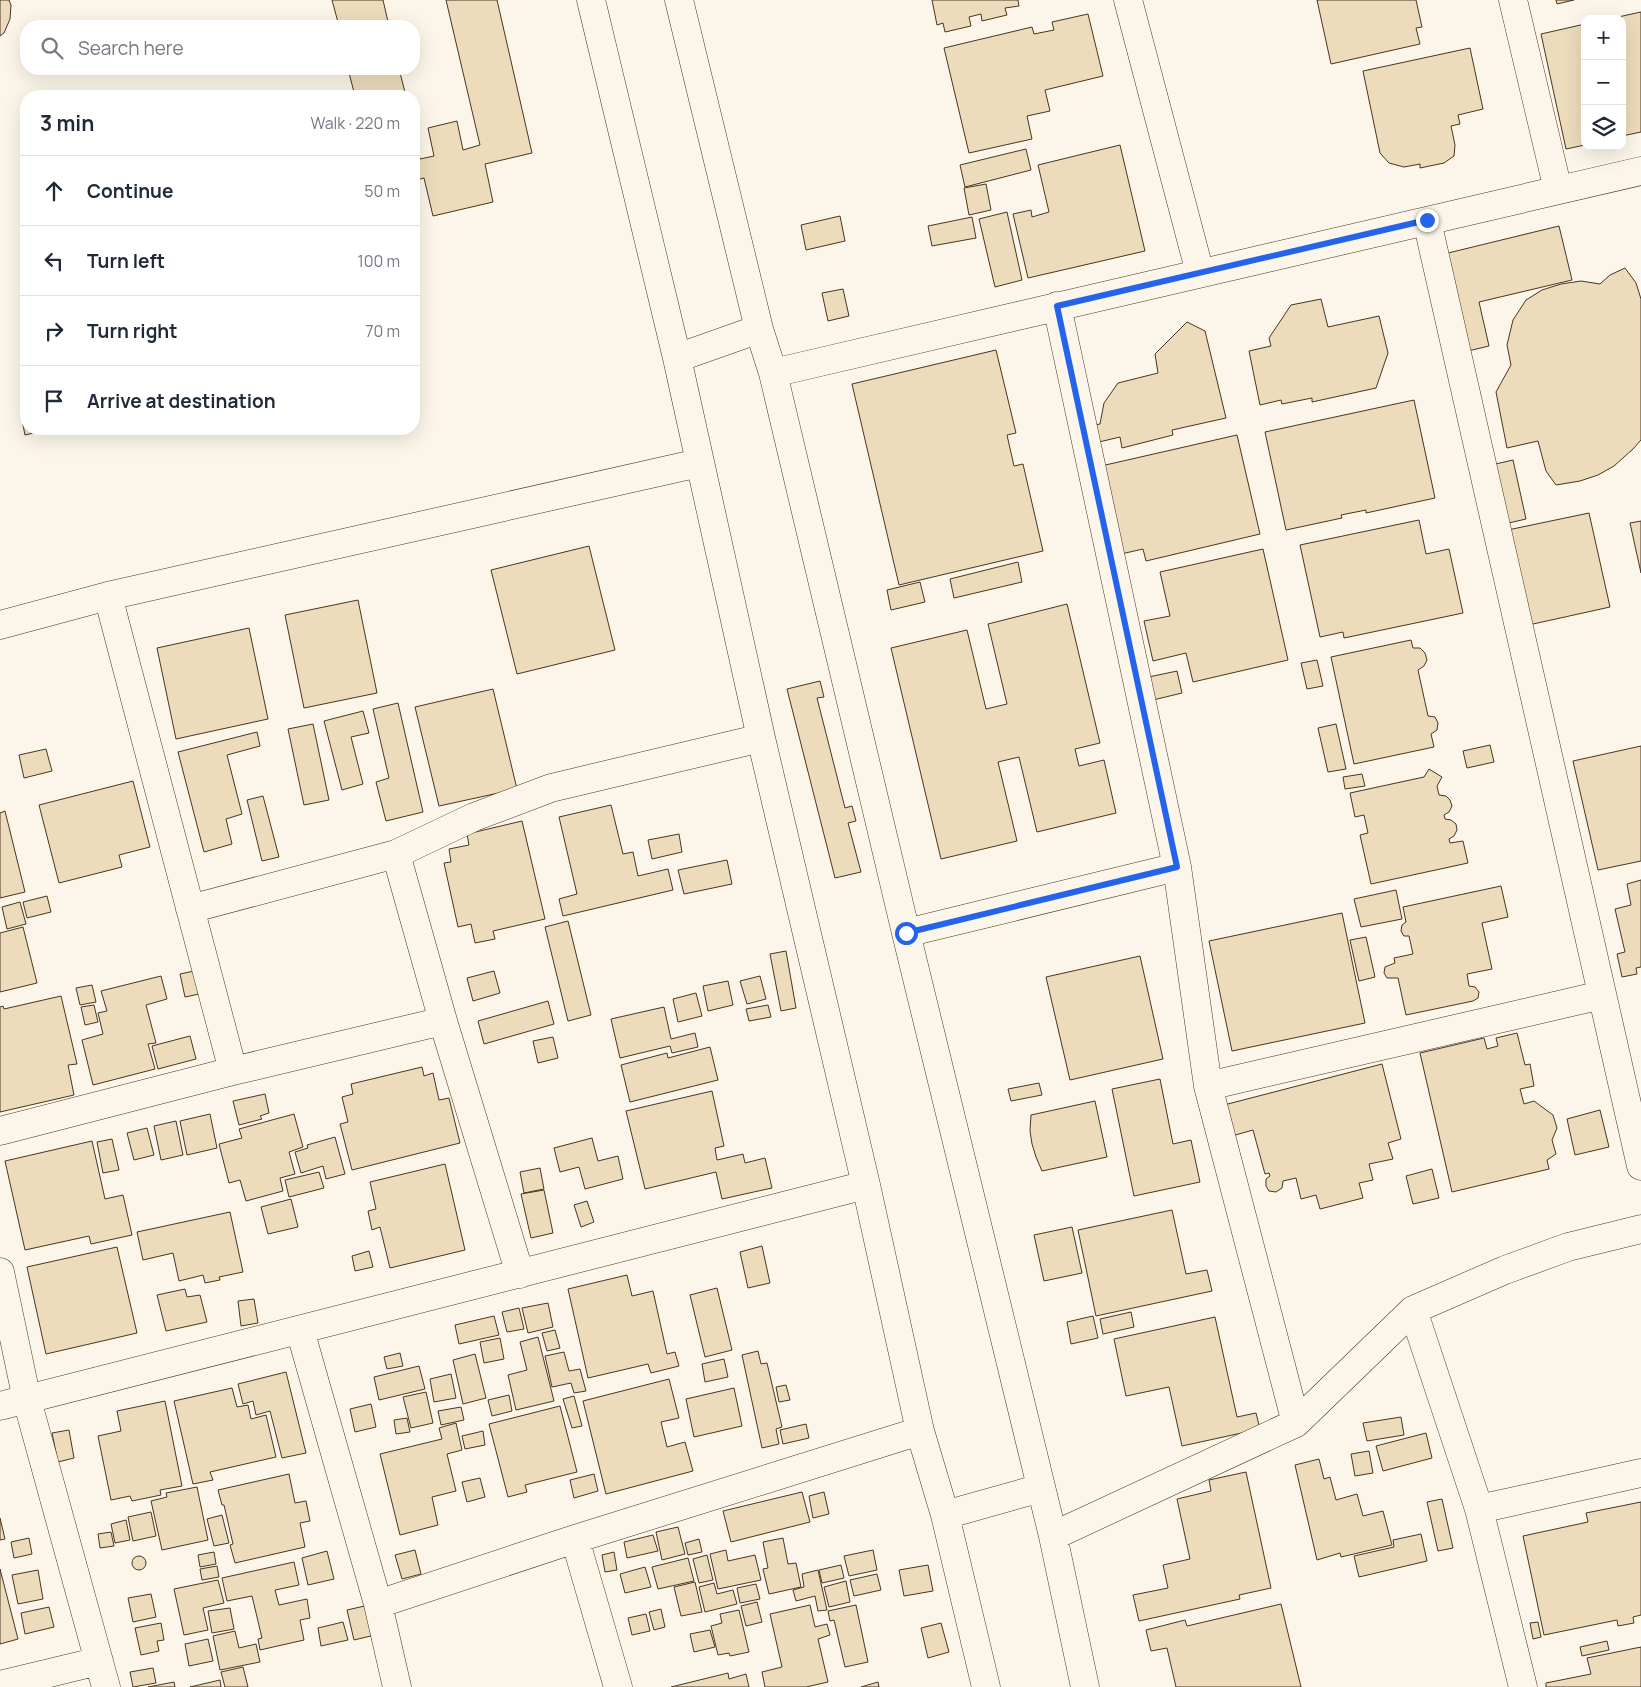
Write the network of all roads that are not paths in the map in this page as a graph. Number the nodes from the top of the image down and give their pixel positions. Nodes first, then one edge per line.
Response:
1 (591, 0) edge
2 (679, 0) edge
3 (1128, 0) edge
4 (1513, 0) edge
5 (1641, 171) edge
6 (1558, 190) junction
7 (1427, 220) junction
8 (1200, 273) junction
9 (1057, 306) junction
10 (759, 330) junction
11 (677, 358) junction
12 (773, 373) junction
13 (699, 463) junction
14 (108, 596) junction
15 (0, 624) edge
16 (761, 738) junction
17 (396, 854) junction
18 (1177, 867) junction
19 (190, 909) junction
20 (906, 933) junction
21 (1602, 995) junction
22 (443, 1021) junction
23 (1630, 1067) edge
24 (233, 1071) junction
25 (1208, 1086) junction
26 (0, 1131) edge
27 (1641, 1166) edge
28 (866, 1186) junction
29 (1641, 1229) edge
30 (0, 1272) edge
31 (520, 1274) junction
32 (1413, 1310) junction
33 (300, 1330) junction
34 (27, 1400) junction
35 (0, 1406) edge
36 (1296, 1423) junction
37 (920, 1431) junction
38 (1641, 1473) edge
39 (1041, 1488) junction
40 (1479, 1509) junction
41 (945, 1514) junction
42 (1053, 1536) junction
43 (575, 1539) junction
44 (378, 1604) junction
45 (99, 1661) junction
46 (0, 1685) edge
47 (106, 1687) edge
48 (397, 1687) edge
49 (618, 1687) edge
50 (986, 1687) edge
51 (1086, 1687) edge
52 (1523, 1687) edge

1 - 11 street
2 - 10 street
3 - 8 street
4 - 6 street
5 - 6 street
6 - 7 street
7 - 8 street
7 - 21 street
8 - 9 street
9 - 12 street
9 - 18 street
10 - 11 street
10 - 12 street
11 - 13 street
12 - 20 street
13 - 14 street
13 - 16 street
14 - 15 street
14 - 19 street
16 - 17 street
16 - 28 street
17 - 19 street
17 - 22 street
18 - 20 street
18 - 25 street
19 - 24 street
20 - 39 street
21 - 23 street
21 - 25 street
22 - 24 street
22 - 31 street
23 - 27 street
24 - 26 street
25 - 36 street
28 - 31 street
28 - 37 street
29 - 32 street
30 - 34 street
31 - 33 street
32 - 36 street
32 - 40 street
33 - 34 street
33 - 44 street
34 - 35 street
34 - 45 street
36 - 42 street
37 - 41 street
37 - 43 street
38 - 40 street
39 - 41 street
39 - 42 street
40 - 52 street
41 - 50 street
42 - 51 street
43 - 44 street
43 - 49 street
44 - 48 street
45 - 46 street
45 - 47 street

